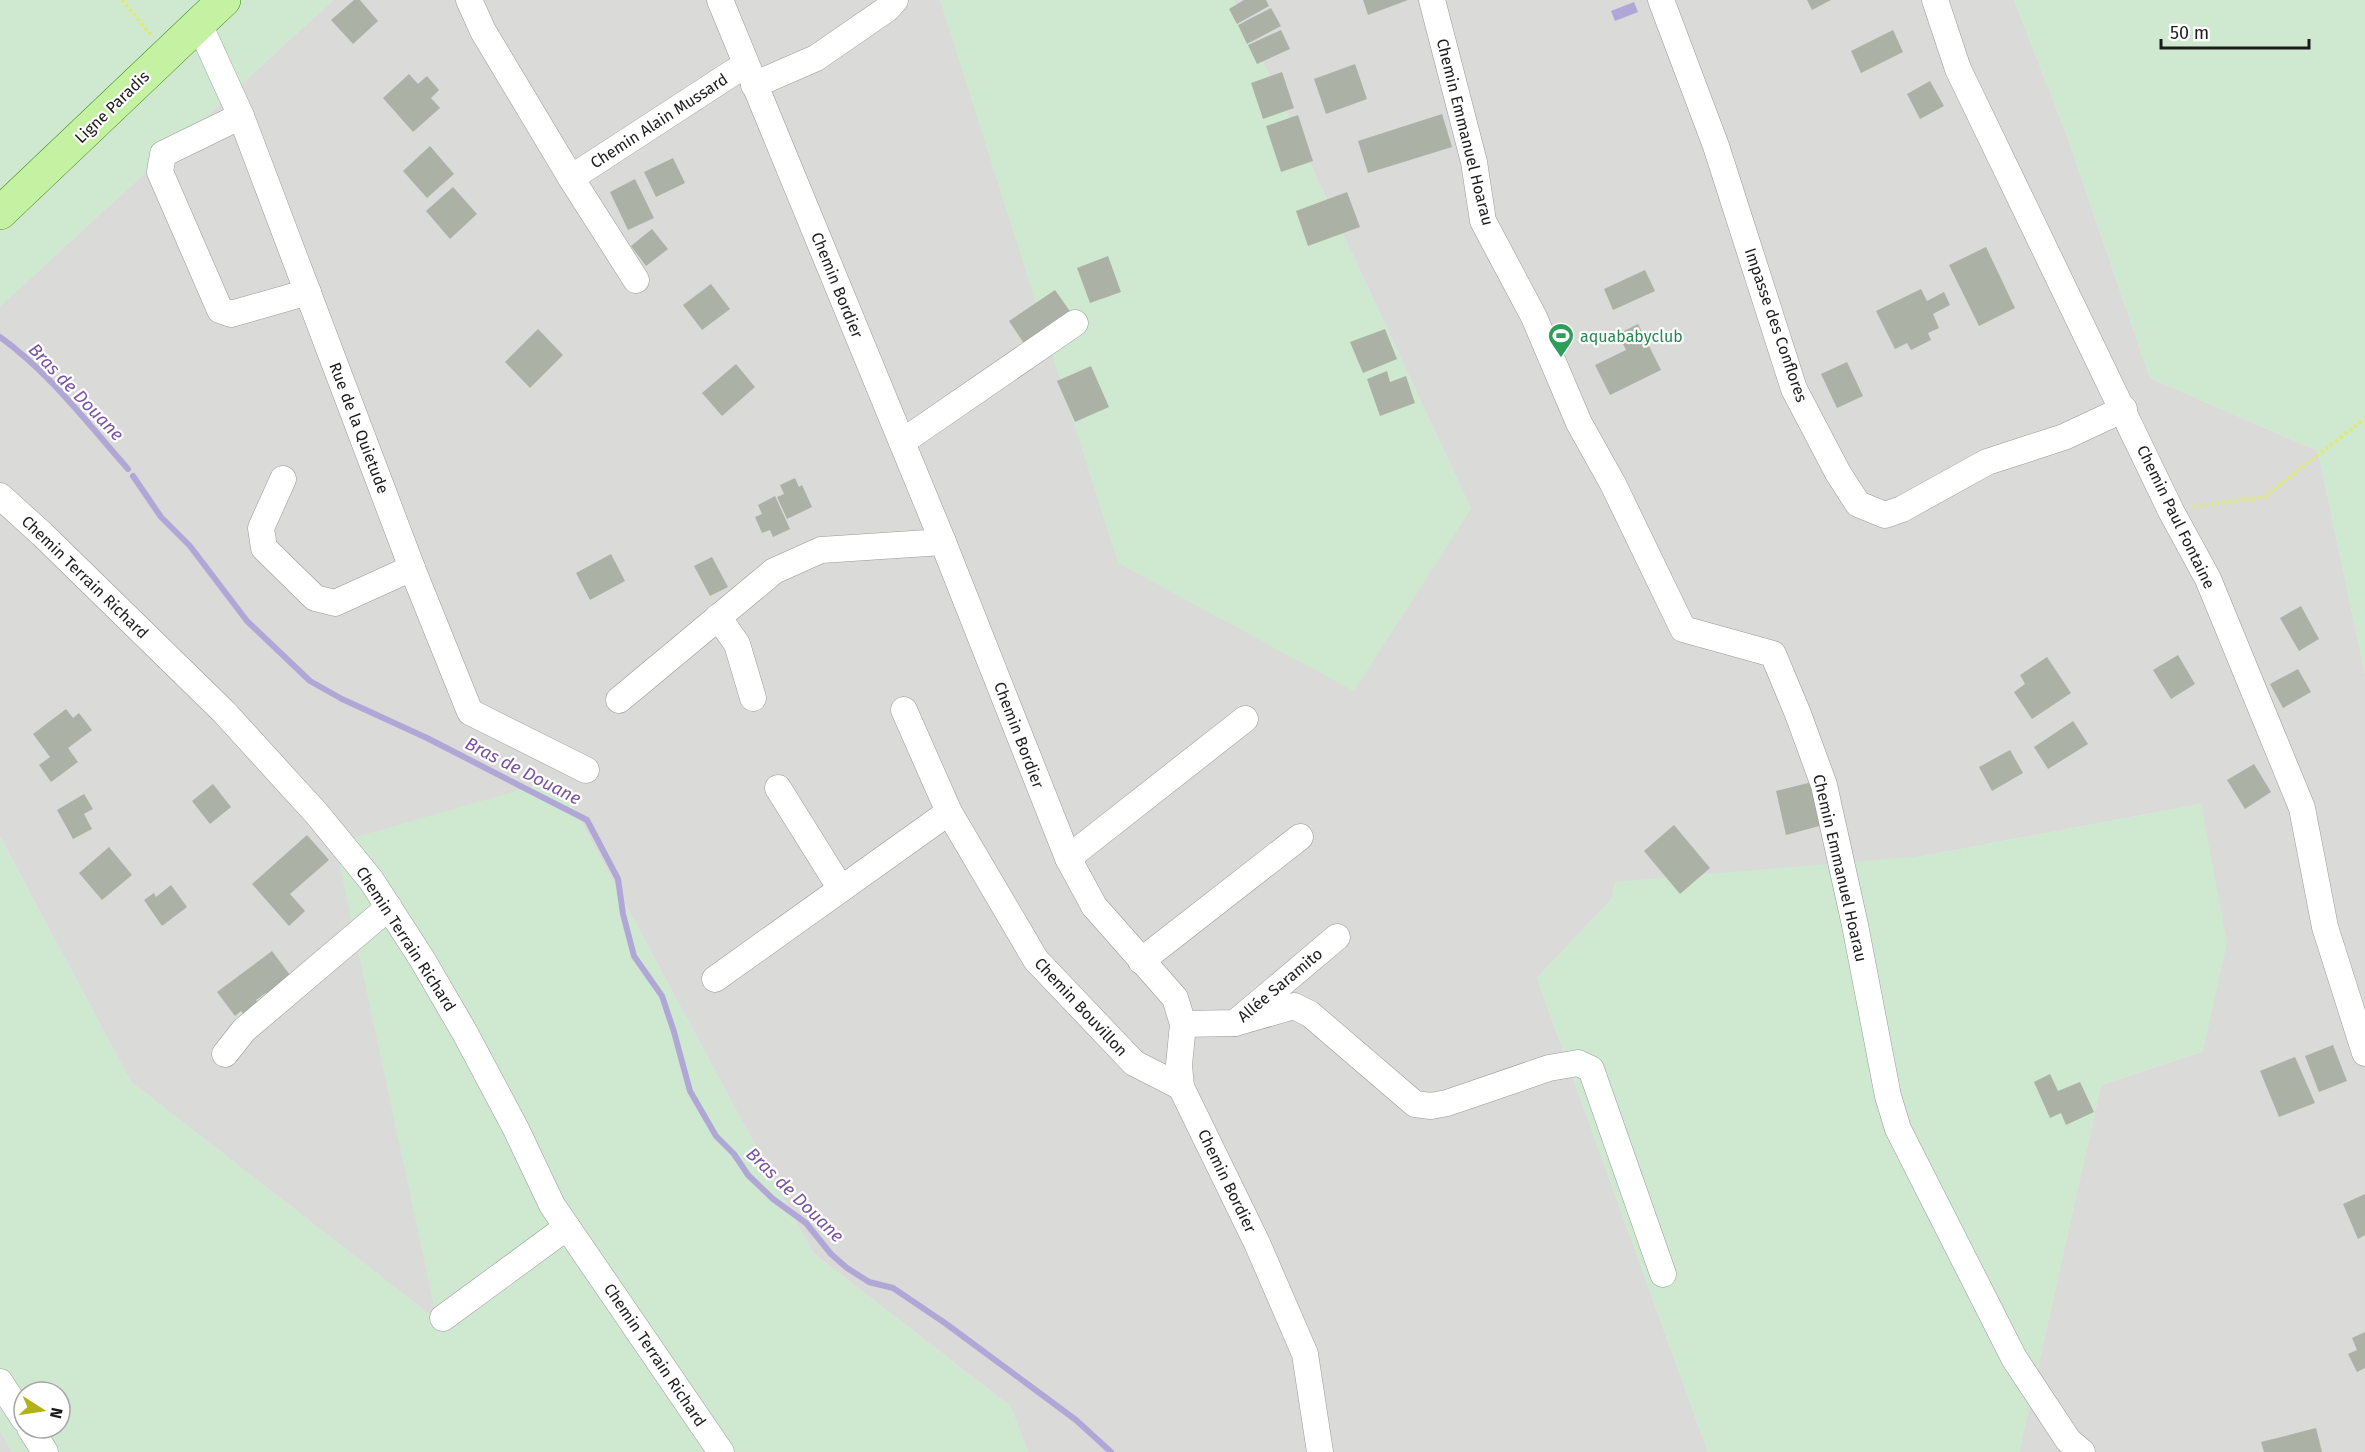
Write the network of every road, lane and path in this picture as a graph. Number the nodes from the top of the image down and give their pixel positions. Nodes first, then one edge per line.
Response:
1 (122, 0) edge
2 (224, 0) edge
3 (469, 0) edge
4 (720, 0) edge
5 (895, 0) edge
6 (1431, 0) edge
7 (1661, 0) edge
8 (1935, 0) edge
9 (199, 24) junction
10 (168, 54) junction
11 (750, 74) junction
12 (241, 116) junction
13 (571, 178) junction
14 (0, 213) edge
15 (636, 280) dead end
16 (308, 292) junction
17 (1075, 322) dead end
18 (2124, 409) junction
19 (2365, 421) edge
20 (902, 442) junction
21 (283, 479) dead end
22 (0, 496) edge
23 (2171, 511) junction
24 (943, 542) junction
25 (412, 568) junction
26 (718, 618) junction
27 (753, 698) dead end
28 (619, 700) dead end
29 (904, 710) dead end
30 (1245, 719) dead end
31 (586, 770) dead end
32 (778, 788) dead end
33 (949, 812) junction
34 (1300, 837) dead end
35 (1068, 858) junction
36 (841, 889) junction
37 (388, 907) junction
38 (1337, 937) dead end
39 (1141, 961) junction
40 (715, 979) dead end
41 (1235, 1023) junction
42 (1183, 1024) junction
43 (2365, 1053) edge
44 (225, 1054) dead end
45 (1180, 1086) junction
46 (567, 1227) junction
47 (1663, 1274) dead end
48 (443, 1317) dead end
49 (0, 1382) edge
50 (12, 1400) edge
51 (721, 1452) edge
52 (1320, 1452) edge
53 (2082, 1452) edge

1 - 10 path
2 - 9 main road, Ligne Paradis
3 - 13 street, Chemin Alain Mussard
4 - 11 street, Chemin Bordier
5 - 11 street, Chemin Alain Mussard
6 - 53 street, Chemin Emmanuel Hoarau
7 - 18 street, Impasse des Conflores
8 - 18 street, Chemin Paul Fontaine
9 - 10 main road, Ligne Paradis
9 - 12 street, Rue de la Quietude
10 - 14 main road, Ligne Paradis
11 - 13 street, Chemin Alain Mussard
11 - 20 street, Chemin Bordier
12 - 16 street, Rue de la Quietude
12 - 16 street
13 - 15 street, Chemin Alain Mussard
16 - 25 street, Rue de la Quietude
17 - 20 street
18 - 23 street, Chemin Paul Fontaine
19 - 23 path
20 - 24 street, Chemin Bordier
21 - 25 street
22 - 37 street, Chemin Terrain Richard
23 - 43 street, Chemin Paul Fontaine
24 - 26 street
24 - 35 street, Chemin Bordier
25 - 31 street, Rue de la Quietude
26 - 27 street
26 - 28 street
29 - 33 street, Chemin Bouvillon
30 - 35 street
32 - 36 street
33 - 36 street
33 - 45 street, Chemin Bouvillon
34 - 39 street
35 - 39 street, Chemin Bordier
36 - 40 street
37 - 44 street
37 - 46 street, Chemin Terrain Richard
38 - 41 street, Allée Saramito
39 - 42 street, Chemin Bordier
41 - 42 street, Allée Saramito
41 - 47 street
42 - 45 street, Chemin Bordier
45 - 52 street, Chemin Bordier
46 - 48 street
46 - 51 street, Chemin Terrain Richard
49 - 50 street

